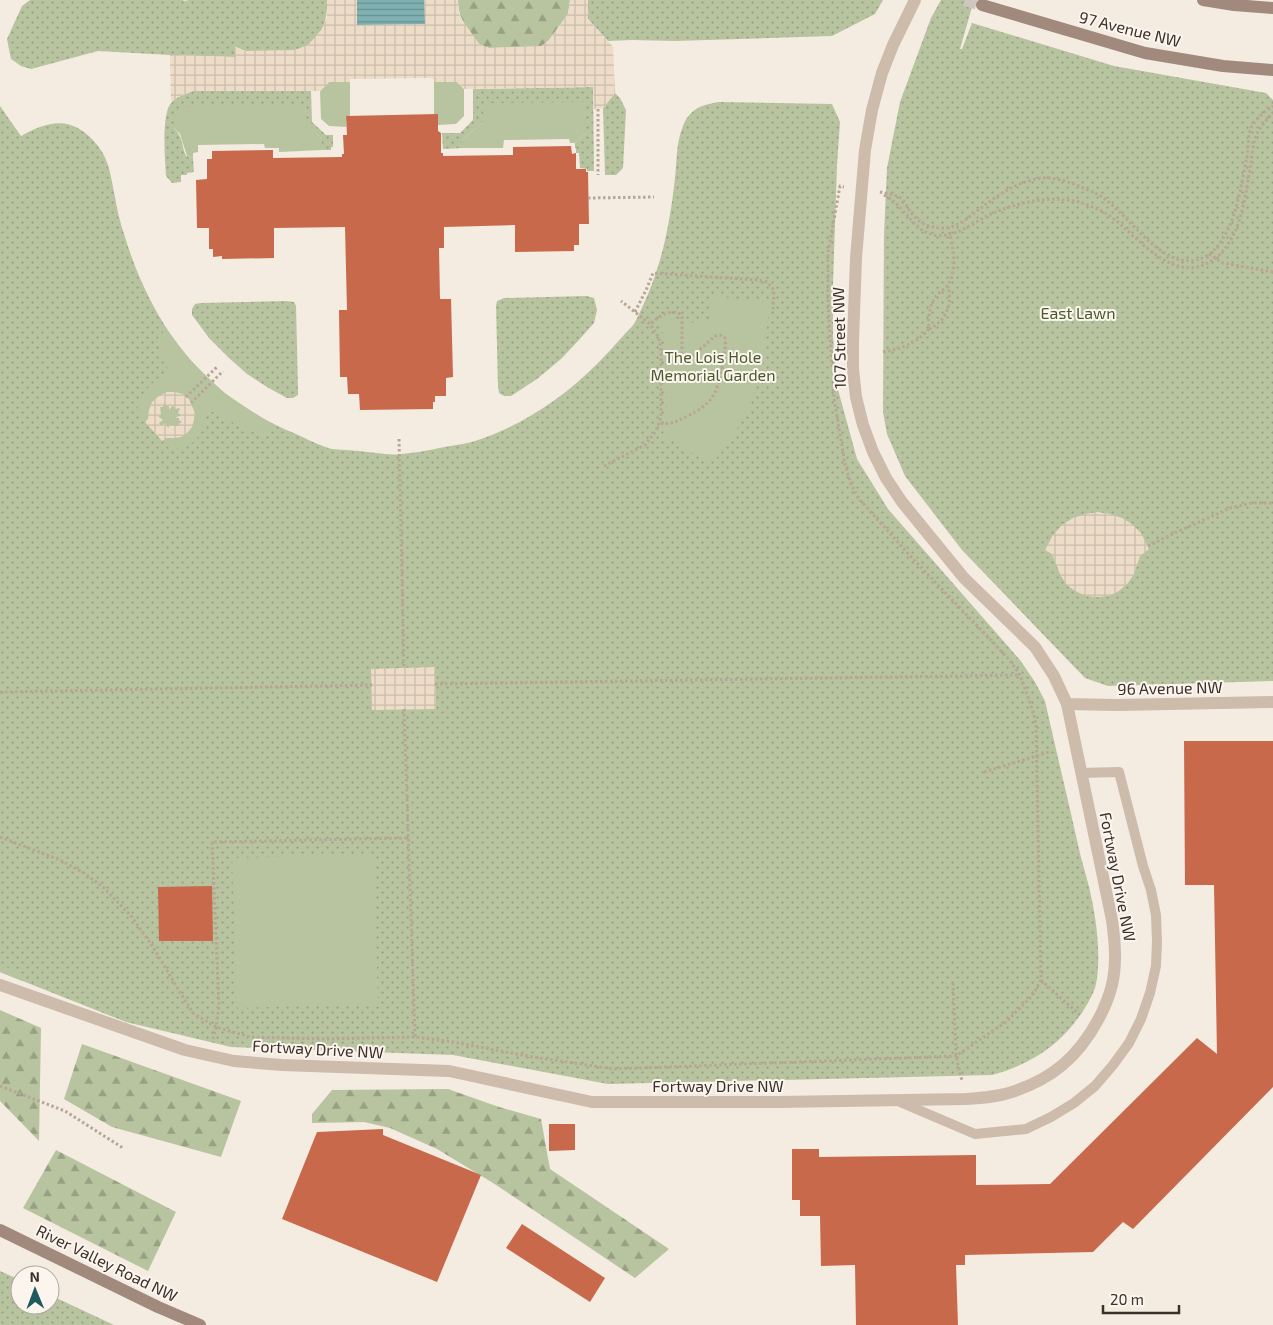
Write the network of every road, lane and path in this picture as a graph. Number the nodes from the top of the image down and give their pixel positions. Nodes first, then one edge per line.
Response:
1 (915, 0) edge
2 (1203, 0) edge
3 (982, 5) dead end
4 (1273, 8) edge
5 (1273, 70) edge
6 (1273, 106) edge
7 (598, 109) dead end
8 (1273, 113) edge
9 (598, 175) dead end
10 (654, 197) dead end
11 (588, 198) dead end
12 (948, 227) junction
13 (950, 234) junction
14 (1209, 254) junction
15 (1215, 258) junction
16 (1273, 272) edge
17 (947, 286) junction
18 (621, 301) dead end
19 (773, 311) dead end
20 (635, 312) junction
21 (651, 323) dead end
22 (930, 329) junction
23 (883, 352) dead end
24 (218, 366) dead end
25 (223, 371) dead end
26 (186, 397) dead end
27 (191, 403) dead end
28 (659, 423) junction
29 (400, 439) dead end
30 (604, 466) dead end
31 (1273, 503) edge
32 (1148, 546) dead end
33 (404, 668) dead end
34 (435, 684) dead end
35 (372, 685) dead end
36 (0, 692) edge
37 (1273, 702) edge
38 (1067, 704) junction
39 (404, 709) dead end
40 (1049, 752) dead end
41 (1036, 755) junction
42 (984, 772) dead end
43 (1081, 773) junction
44 (0, 837) edge
45 (409, 838) junction
46 (1041, 980) junction
47 (953, 983) dead end
48 (0, 986) edge
49 (1082, 1016) dead end
50 (216, 1027) junction
51 (415, 1037) junction
52 (956, 1056) junction
53 (962, 1081) dead end
54 (0, 1086) edge
55 (896, 1100) junction
56 (123, 1148) dead end
57 (0, 1230) edge
58 (200, 1325) edge

1 - 38 street, 107 Street NW
2 - 4 main road
3 - 5 main road, 97 Avenue NW
6 - 14 path
7 - 9 path
8 - 15 path
10 - 11 path
12 - 13 path
12 - 13 path
12 - 14 path
13 - 15 path
13 - 17 path
14 - 15 path
15 - 16 path
17 - 22 path
17 - 22 path
18 - 20 path
19 - 20 path
20 - 28 path
21 - 28 path
22 - 23 path
24 - 26 path
25 - 27 path
28 - 30 path
29 - 33 path
31 - 32 path
34 - 41 path
35 - 36 path
37 - 38 street, 96 Avenue NW
38 - 43 street, Fortway Drive NW
39 - 45 path
40 - 41 path
41 - 42 path
41 - 46 path
43 - 55 street, Fortway Drive NW
43 - 55 lane
44 - 50 path
45 - 50 path
45 - 51 path
46 - 49 path
46 - 52 path
47 - 52 path
48 - 55 street, Fortway Drive NW
50 - 51 path
51 - 52 path
52 - 53 path
54 - 56 path
57 - 58 main road, River Valley Road NW

